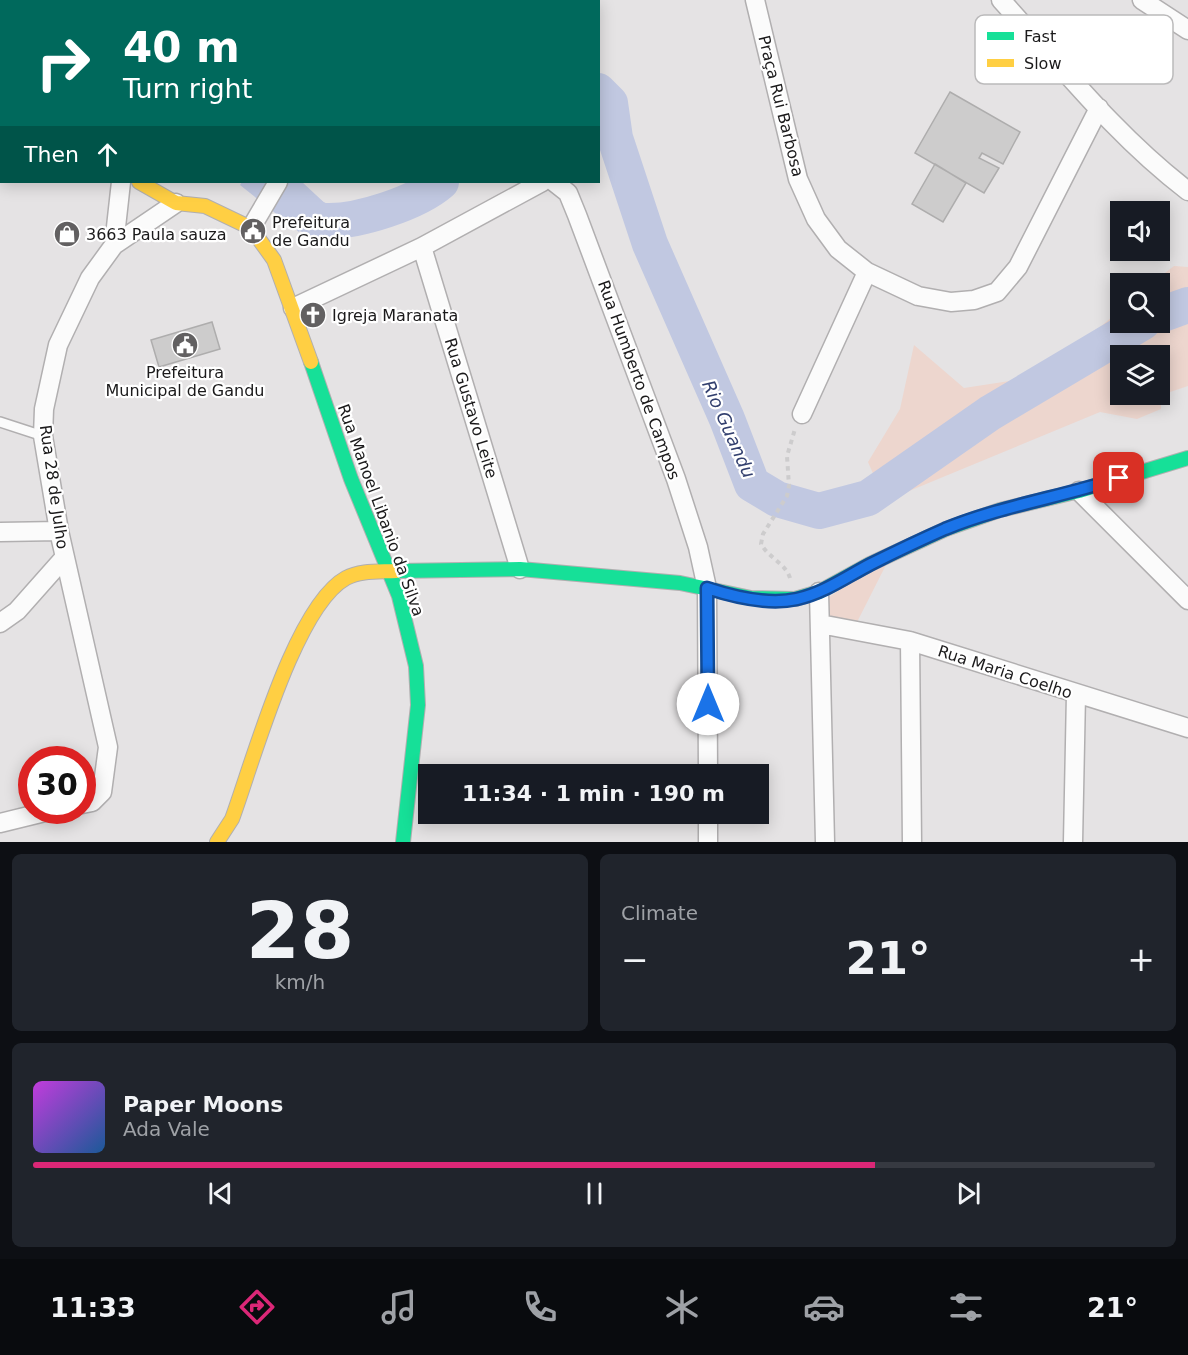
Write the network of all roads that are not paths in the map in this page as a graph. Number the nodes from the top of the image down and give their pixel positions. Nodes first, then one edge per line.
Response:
1 (755, 0) edge
2 (1001, 0) edge
3 (1142, 0) edge
4 (1015, 15) edge
5 (1165, 15) edge
6 (1173, 20) edge
7 (1188, 30) edge
8 (1077, 84) edge
9 (1099, 108) junction
10 (121, 183) edge
11 (141, 183) edge
12 (277, 183) edge
13 (540, 183) edge
14 (555, 183) edge
15 (1188, 191) edge
16 (176, 203) junction
17 (255, 221) junction
18 (114, 245) junction
19 (422, 247) junction
20 (867, 272) junction
21 (293, 308) junction
22 (802, 414) road end
23 (0, 422) edge
24 (43, 435) junction
25 (1188, 458) edge
26 (1079, 491) junction
27 (59, 531) junction
28 (0, 532) edge
29 (64, 558) junction
30 (520, 570) junction
31 (388, 572) junction
32 (707, 588) junction
33 (819, 592) junction
34 (1188, 600) edge
35 (0, 623) edge
36 (820, 624) junction
37 (910, 641) junction
38 (1076, 694) junction
39 (1188, 728) edge
40 (708, 764) edge
41 (96, 798) edge
42 (18, 819) edge
43 (0, 823) edge
44 (708, 824) edge
45 (217, 842) edge
46 (403, 842) edge
47 (708, 842) edge
48 (825, 842) edge
49 (912, 842) edge
50 (1073, 842) edge

1 - 20 street, Praça Rui Barbosa
2 - 4 street
3 - 5 street
6 - 7 street
8 - 9 street
9 - 15 street
9 - 20 street, Praça Rui Barbosa
10 - 18 street
11 - 16 street
12 - 17 street
13 - 19 street
14 - 32 street, Rua Humberto de Campos
16 - 17 street, Rua Manoel Libanio da Silva
16 - 18 street, Rua 28 de Julho
17 - 21 street, Rua Manoel Libanio da Silva
18 - 24 street, Rua 28 de Julho
19 - 21 street
19 - 30 street, Rua Gustavo Leite
20 - 22 street
21 - 31 street, Rua Manoel Libanio da Silva
23 - 24 lane
24 - 27 street, Rua 28 de Julho
25 - 26 street
26 - 33 street
26 - 34 street
27 - 28 street
27 - 29 street, Rua 28 de Julho
29 - 35 street
29 - 41 street, Rua 28 de Julho
30 - 31 street
30 - 32 street
31 - 45 street
31 - 46 street, Rua Manoel Libanio da Silva
32 - 33 street
32 - 40 street, Rua Humberto de Campos
33 - 36 street
36 - 37 street, Rua Maria Coelho
36 - 48 street
37 - 38 street, Rua Maria Coelho
37 - 49 street
38 - 39 street, Rua Maria Coelho
38 - 50 street
42 - 43 street
44 - 47 street

